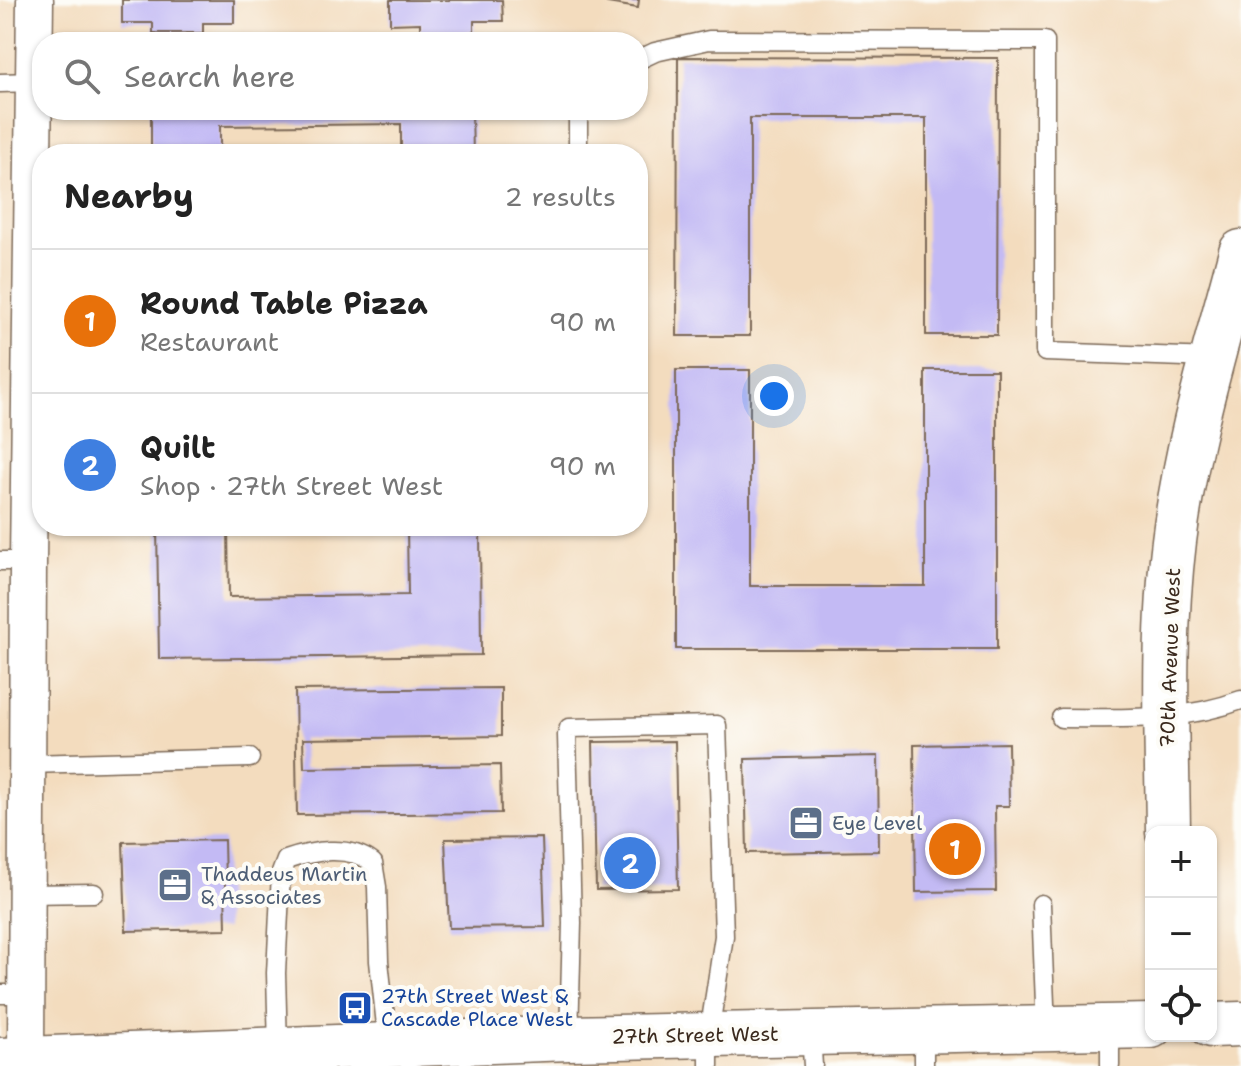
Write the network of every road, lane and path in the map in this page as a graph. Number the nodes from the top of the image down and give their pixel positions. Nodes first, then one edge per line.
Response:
1 (35, 0) edge
2 (648, 55) edge
3 (16, 83) edge
4 (578, 120) edge
5 (578, 144) edge
6 (1241, 252) edge
7 (32, 305) edge
8 (1213, 358) junction
9 (32, 397) edge
10 (14, 561) edge
11 (1241, 700) edge
12 (1167, 717) junction
13 (1061, 718) dead end
14 (250, 758) dead end
15 (28, 764) junction
16 (1168, 826) edge
17 (94, 893) dead end
18 (27, 894) junction
19 (1041, 904) dead end
20 (13, 994) edge
21 (1241, 1024) edge
22 (1217, 1025) edge
23 (1046, 1029) junction
24 (1124, 1040) edge
25 (388, 1044) junction
26 (278, 1049) junction
27 (812, 1049) edge
28 (924, 1049) edge
29 (709, 1050) edge
30 (570, 1052) edge
31 (13, 1059) edge
32 (135, 1060) edge

1 - 3 street
2 - 8 lane
3 - 7 street
4 - 5 lane
6 - 8 main road, 70th Avenue West
8 - 12 main road, 70th Avenue West
9 - 10 street
10 - 15 street
11 - 12 lane
12 - 13 lane
12 - 16 main road, 70th Avenue West
14 - 15 lane
15 - 18 street
17 - 18 lane
18 - 20 street
19 - 23 lane
20 - 31 street
21 - 22 main road
23 - 24 main road, 27th Street West
23 - 28 main road, 27th Street West
25 - 26 main road, 27th Street West
25 - 26 lane
25 - 30 main road, 27th Street West
26 - 32 main road, 27th Street West
27 - 28 main road, 27th Street West
27 - 29 main road, 27th Street West
29 - 30 main road, 27th Street West
29 - 30 lane
31 - 32 main road, 27th Street West

